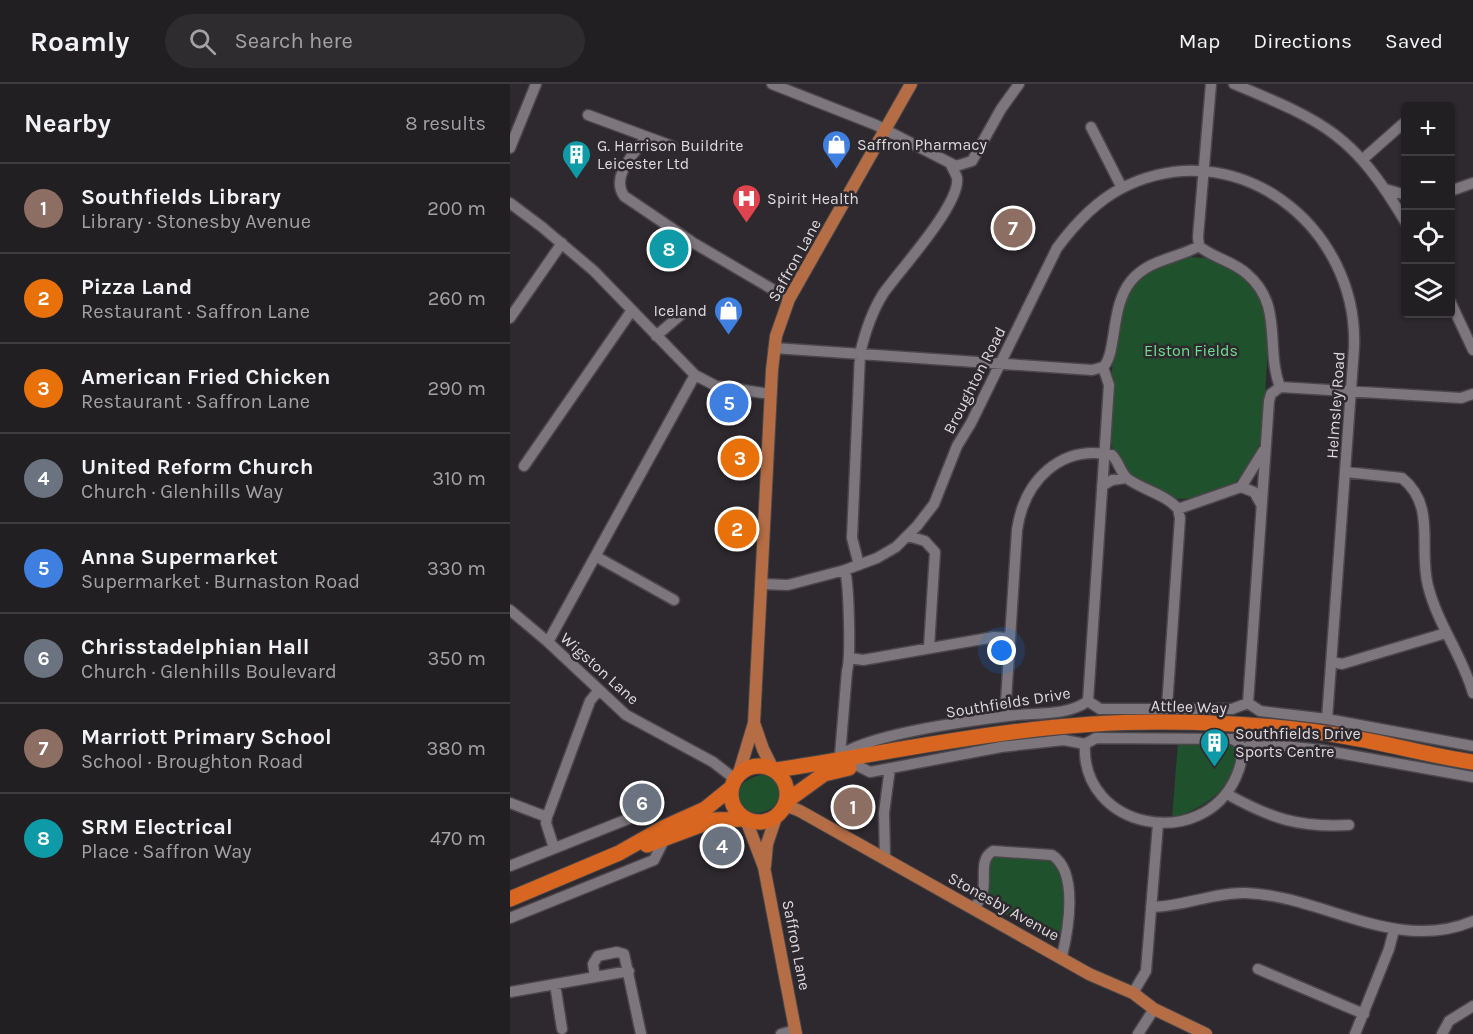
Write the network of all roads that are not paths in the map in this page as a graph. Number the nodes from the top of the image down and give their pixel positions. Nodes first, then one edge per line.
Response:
1 (536, 84) edge
2 (772, 84) edge
3 (911, 84) edge
4 (1019, 84) edge
5 (1211, 84) edge
6 (1234, 84) edge
7 (588, 114) dead end
8 (1401, 125) edge
9 (1091, 127) dead end
10 (886, 131) junction
11 (646, 136) junction
12 (672, 146) dead end
13 (510, 148) edge
14 (1363, 159) junction
15 (951, 165) junction
16 (1204, 173) junction
17 (1473, 183) edge
18 (1122, 188) junction
19 (1385, 189) junction
20 (1455, 189) edge
21 (1401, 194) edge
22 (510, 203) edge
23 (1401, 215) edge
24 (562, 243) junction
25 (1199, 246) junction
26 (789, 299) junction
27 (632, 310) junction
28 (684, 312) dead end
29 (1455, 312) edge
30 (510, 318) edge
31 (656, 336) junction
32 (774, 348) junction
33 (1473, 350) edge
34 (860, 354) junction
35 (999, 364) junction
36 (1103, 367) junction
37 (695, 375) junction
38 (1280, 387) junction
39 (1352, 390) junction
40 (770, 394) junction
41 (1473, 394) edge
42 (1266, 448) junction
43 (1104, 454) junction
44 (524, 466) dead end
45 (1346, 472) junction
46 (1126, 478) junction
47 (1102, 486) junction
48 (1241, 487) junction
49 (1262, 504) junction
50 (1178, 509) junction
51 (908, 536) junction
52 (597, 557) junction
53 (859, 565) junction
54 (845, 570) junction
55 (761, 584) junction
56 (674, 600) dead end
57 (510, 610) edge
58 (1446, 633) junction
59 (1010, 638) junction
60 (548, 642) junction
61 (929, 647) junction
62 (850, 658) junction
63 (1332, 662) junction
64 (598, 691) junction
65 (1473, 693) edge
66 (1088, 701) junction
67 (1248, 703) junction
68 (1167, 707) junction
69 (1008, 716) junction
70 (1327, 719) junction
71 (754, 723) junction
72 (1085, 744) junction
73 (1473, 746) edge
74 (903, 749) junction
75 (1242, 750) junction
76 (835, 758) junction
77 (1473, 762) edge
78 (858, 766) junction
79 (890, 768) junction
80 (774, 770) junction
81 (1473, 777) edge
82 (734, 781) junction
83 (1227, 794) junction
84 (510, 803) edge
85 (783, 807) junction
86 (547, 817) junction
87 (633, 817) dead end
88 (745, 819) junction
89 (1158, 824) junction
90 (1349, 825) dead end
91 (664, 840) junction
92 (554, 848) junction
93 (619, 853) junction
94 (885, 858) junction
95 (510, 866) edge
96 (764, 867) junction
97 (510, 899) edge
98 (510, 906) edge
99 (1151, 907) junction
100 (974, 909) junction
101 (526, 912) junction
102 (510, 918) edge
103 (1473, 921) edge
104 (1394, 930) junction
105 (1062, 957) junction
106 (1258, 969) dead end
107 (628, 971) junction
108 (595, 977) junction
109 (555, 984) junction
110 (510, 992) edge
111 (1133, 993) junction
112 (1473, 1006) edge
113 (1154, 1009) junction
114 (1364, 1014) junction
115 (562, 1029) dead end
116 (1191, 1031) edge
117 (795, 1032) edge
118 (641, 1034) edge
119 (781, 1034) edge
120 (1138, 1034) edge
121 (1206, 1034) edge
122 (1355, 1034) edge
123 (1442, 1034) edge

1 - 13 street
2 - 10 street
3 - 10 main road, Saffron Lane
4 - 15 street
5 - 16 street
6 - 14 street
7 - 11 street
8 - 14 street
9 - 18 street
10 - 15 street
10 - 26 main road, Saffron Lane
11 - 12 street
11 - 26 street
14 - 19 street
15 - 34 street
16 - 18 street, Broughton Road
16 - 25 street
16 - 39 street, Helmsley Road
17 - 20 street
18 - 35 street, Broughton Road
19 - 21 street
19 - 23 street
22 - 24 street
24 - 27 street
24 - 30 street
25 - 36 street
25 - 38 street
26 - 32 main road, Saffron Lane
27 - 31 street
27 - 44 street
28 - 31 street
29 - 33 street
31 - 37 street
32 - 34 street
32 - 40 main road, Saffron Lane
34 - 35 street
34 - 53 street
35 - 36 street
35 - 51 street, Broughton Road
36 - 43 street
37 - 40 street
37 - 52 street
38 - 39 street
38 - 42 street
39 - 41 street
39 - 45 street, Helmsley Road
40 - 55 main road, Saffron Lane
42 - 48 street
42 - 49 street
43 - 46 street
43 - 47 street
43 - 59 street
45 - 58 street
45 - 63 street, Helmsley Road
46 - 47 street
46 - 50 street
47 - 66 street
48 - 49 street
48 - 50 street
49 - 67 street
50 - 68 street
51 - 53 street, Broughton Road
51 - 61 street
52 - 56 street
52 - 60 street
53 - 54 street, Broughton Road
54 - 55 street, Broughton Road
54 - 62 street
55 - 71 main road, Saffron Lane
57 - 60 street, Wigston Lane
58 - 63 street
58 - 65 street
59 - 61 street
59 - 69 street
60 - 64 street, Wigston Lane
61 - 62 street
62 - 76 street
63 - 70 street, Helmsley Road
64 - 82 street, Wigston Lane
64 - 86 street
66 - 68 street, Southfields Drive
66 - 69 street, Southfields Drive
67 - 68 street, Southfields Drive
67 - 70 street
69 - 76 street, Southfields Drive
70 - 73 street
71 - 80 main road, Saffron Lane
71 - 82 main road, Saffron Lane
72 - 75 street
72 - 79 street
72 - 89 street
74 - 76 highway, Attlee Way
74 - 77 highway, Attlee Way
74 - 78 highway, Attlee Way
75 - 81 street
75 - 83 street
76 - 80 highway, Attlee Way
78 - 79 street
78 - 85 highway, Attlee Way
79 - 94 street
80 - 82 highway
80 - 85 highway
82 - 88 highway
82 - 93 highway
83 - 89 street
83 - 90 street
84 - 86 street
85 - 88 highway
85 - 94 main road, Stonesby Avenue
85 - 96 main road, Saffron Lane
86 - 92 street
87 - 92 street
88 - 91 highway
88 - 96 main road, Saffron Lane
89 - 99 street
91 - 93 highway
91 - 101 street
92 - 95 street
93 - 97 highway
94 - 100 main road, Stonesby Avenue
96 - 117 main road, Saffron Lane
98 - 101 street
99 - 104 street
99 - 111 street
100 - 105 main road, Stonesby Avenue
100 - 105 street
101 - 102 street
103 - 104 street
104 - 114 street
105 - 111 main road, Stonesby Avenue
106 - 114 street
107 - 108 street
107 - 108 street
107 - 118 street
108 - 109 street
109 - 110 street
109 - 115 street
111 - 113 main road, Stonesby Avenue
112 - 123 street
113 - 116 main road, Stonesby Avenue
113 - 120 street
114 - 122 street
116 - 121 main road, Stonesby Avenue
117 - 119 street, Saffron Lane

